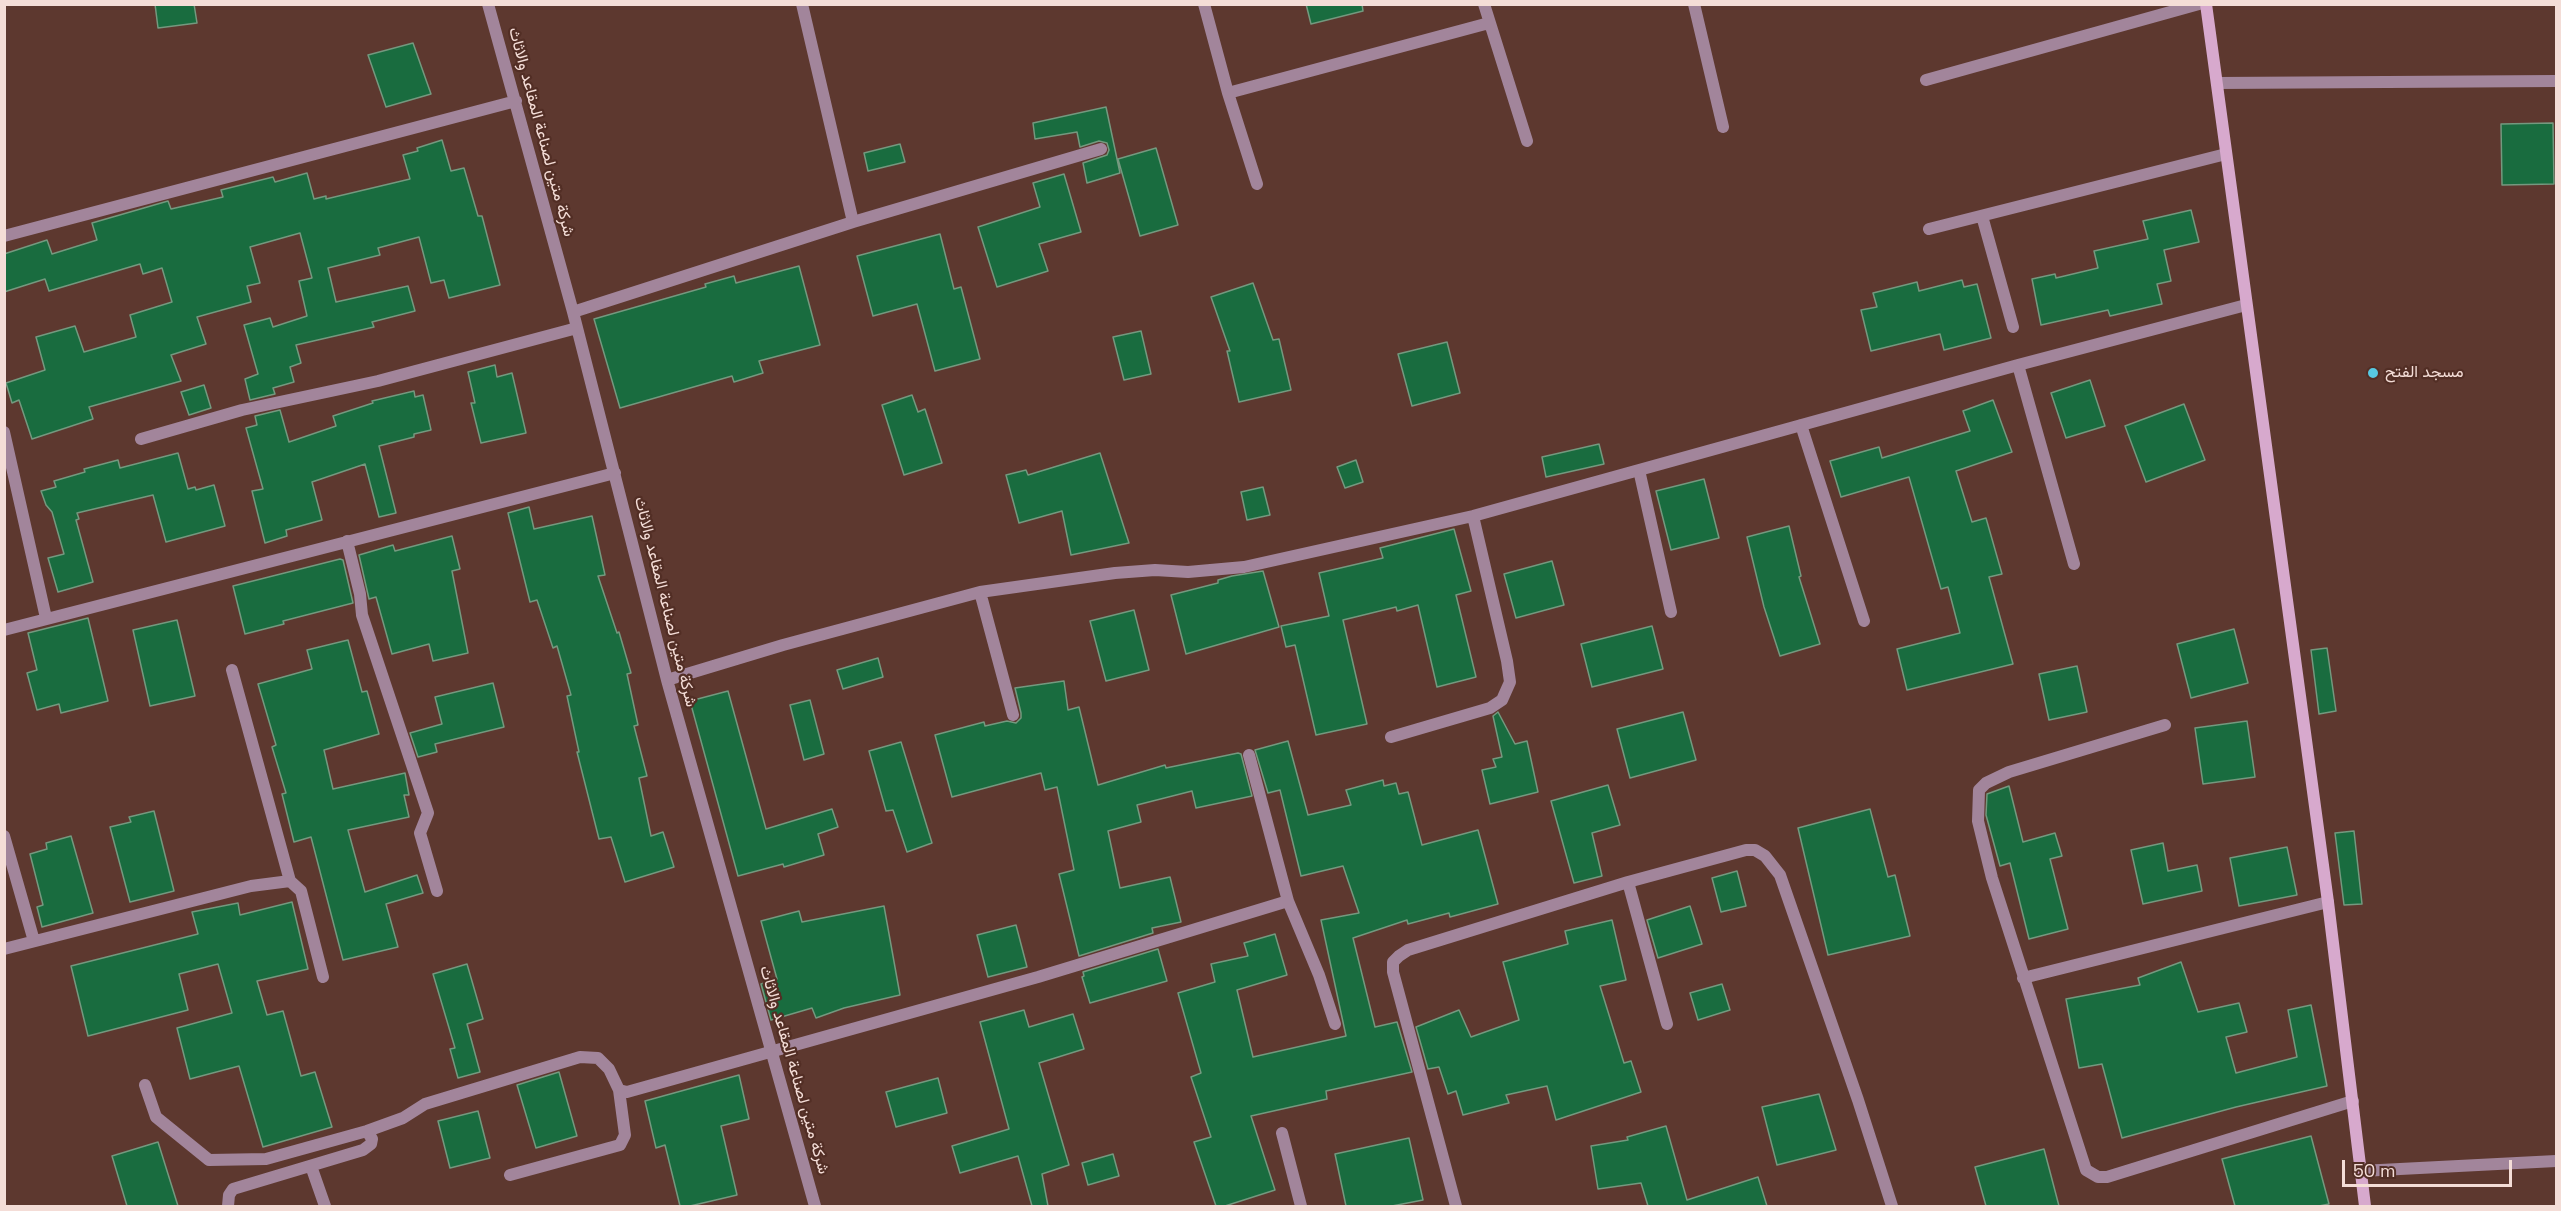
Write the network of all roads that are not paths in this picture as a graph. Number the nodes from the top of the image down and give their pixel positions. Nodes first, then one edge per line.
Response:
1 (488, 4) edge
2 (802, 4) edge
3 (1204, 4) edge
4 (1484, 4) edge
5 (1694, 4) edge
6 (2199, 4) edge
7 (2206, 4) edge
8 (1489, 23) junction
9 (1926, 80) dead end
10 (2556, 81) edge
11 (2217, 83) junction
12 (1228, 93) junction
13 (516, 101) junction
14 (1723, 128) dead end
15 (1527, 141) dead end
16 (1101, 148) dead end
17 (2226, 154) junction
18 (1257, 184) dead end
19 (1982, 216) junction
20 (853, 222) junction
21 (1929, 230) dead end
22 (4, 236) edge
23 (2246, 305) junction
24 (573, 312) junction
25 (2013, 327) dead end
26 (577, 328) junction
27 (2018, 365) junction
28 (1801, 425) junction
29 (4, 432) edge
30 (141, 439) dead end
31 (1639, 470) junction
32 (615, 473) junction
33 (1473, 516) junction
34 (347, 541) junction
35 (2074, 564) dead end
36 (980, 592) junction
37 (1671, 612) dead end
38 (46, 618) junction
39 (1864, 621) dead end
40 (4, 630) edge
41 (232, 670) dead end
42 (667, 680) junction
43 (1013, 716) dead end
44 (2165, 724) dead end
45 (1391, 737) dead end
46 (1249, 755) dead end
47 (4, 836) edge
48 (290, 881) junction
49 (1628, 882) junction
50 (437, 891) dead end
51 (1288, 902) junction
52 (2328, 902) junction
53 (34, 941) junction
54 (4, 949) edge
55 (323, 977) dead end
56 (2023, 978) junction
57 (1335, 1024) dead end
58 (1667, 1024) dead end
59 (771, 1051) junction
60 (145, 1085) dead end
61 (619, 1090) junction
62 (2354, 1101) junction
63 (368, 1131) junction
64 (1282, 1133) dead end
65 (2556, 1161) edge
66 (311, 1166) junction
67 (2361, 1171) junction
68 (510, 1175) dead end
69 (228, 1206) edge
70 (324, 1206) edge
71 (815, 1206) edge
72 (1301, 1206) edge
73 (1456, 1206) edge
74 (1892, 1206) edge
75 (2365, 1206) edge

1 - 13 street, شركة متين لصناعة المقاعد والاثاث
2 - 20 street
3 - 12 street
4 - 8 street
5 - 14 street
6 - 9 street
7 - 11 main road
8 - 12 street
8 - 15 street
10 - 11 street
11 - 17 main road
12 - 18 street
13 - 22 street
13 - 24 street, شركة متين لصناعة المقاعد والاثاث
16 - 20 street
17 - 19 street
17 - 23 main road
19 - 21 street
19 - 25 street
20 - 24 street
23 - 27 street
23 - 52 main road
24 - 26 street, شركة متين لصناعة المقاعد والاثاث
26 - 30 street
26 - 32 street, شركة متين لصناعة المقاعد والاثاث
27 - 28 street
27 - 35 street
28 - 31 street
28 - 39 street
29 - 38 street
31 - 33 street
31 - 37 street
32 - 34 street
32 - 42 street, شركة متين لصناعة المقاعد والاثاث
33 - 36 street
33 - 45 street
34 - 38 street
34 - 50 street
36 - 42 street
36 - 43 street
38 - 40 street
41 - 48 street
42 - 59 street, شركة متين لصناعة المقاعد والاثاث
44 - 56 street
46 - 51 street
47 - 53 street
48 - 53 street
48 - 55 street
49 - 58 street
49 - 73 street
49 - 74 street
51 - 57 street
51 - 59 street
52 - 56 street
52 - 62 main road
53 - 54 street
56 - 62 street
59 - 61 street
59 - 71 street, شركة متين لصناعة المقاعد والاثاث
60 - 63 street
61 - 63 street
61 - 68 street
62 - 67 main road
63 - 66 street
64 - 72 street
65 - 67 street
66 - 69 street
66 - 70 street
67 - 75 main road

